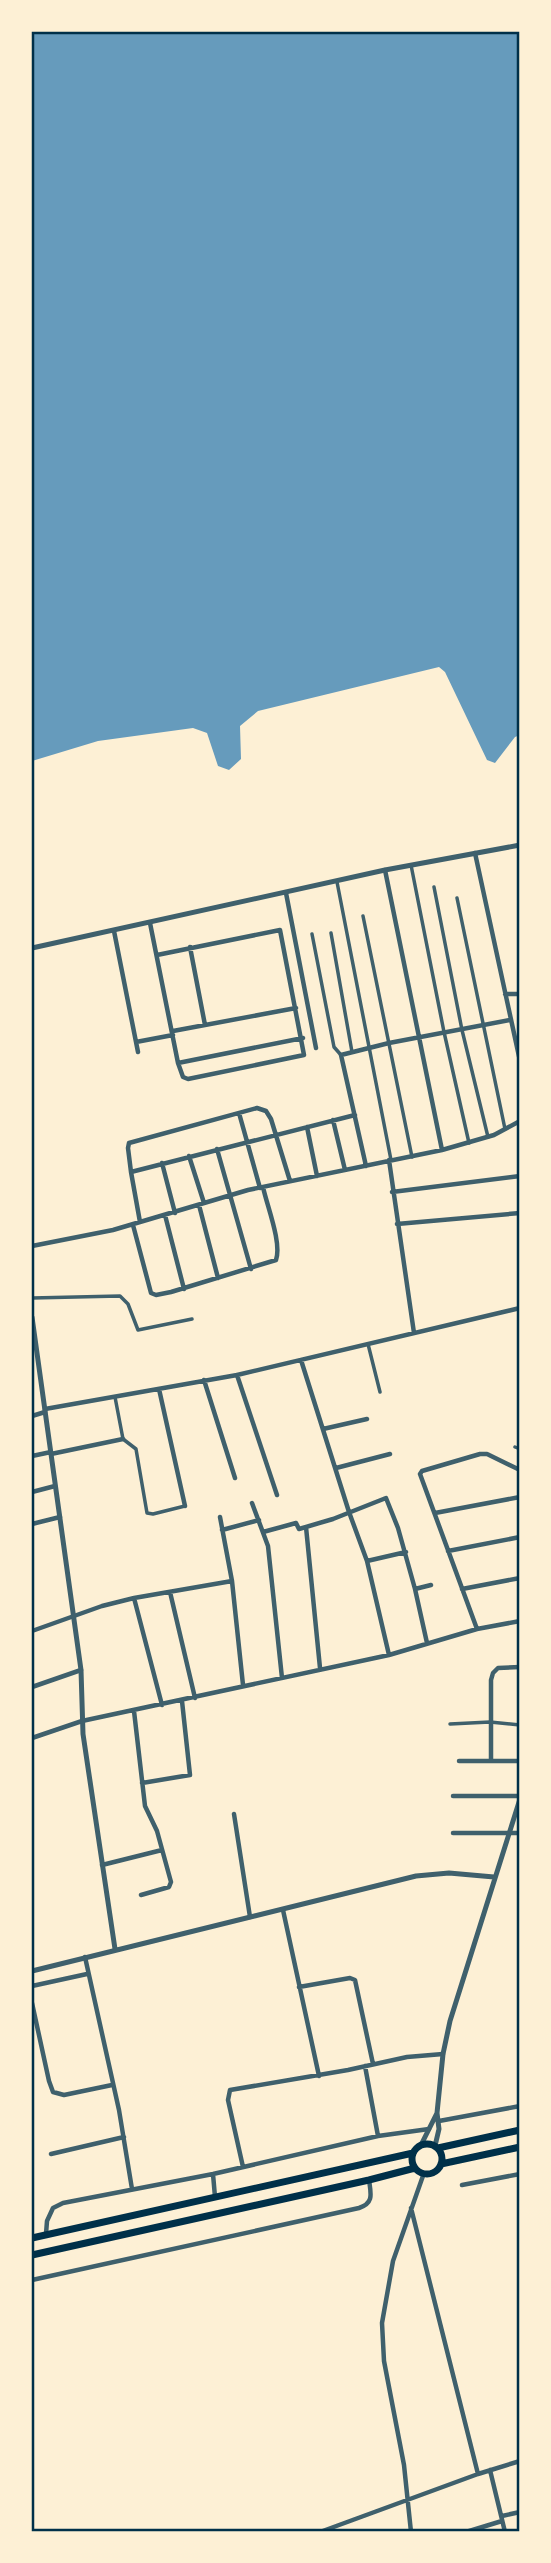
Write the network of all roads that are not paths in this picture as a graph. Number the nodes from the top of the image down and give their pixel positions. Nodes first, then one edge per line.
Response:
1 (520, 845) edge
2 (474, 852) junction
3 (411, 865) junction
4 (385, 870) junction
5 (337, 882) junction
6 (434, 887) dead end
7 (286, 892) junction
8 (457, 898) dead end
9 (363, 916) dead end
10 (150, 923) junction
11 (114, 931) junction
12 (331, 933) dead end
13 (312, 934) dead end
14 (190, 947) junction
15 (32, 948) edge
16 (157, 955) junction
17 (505, 994) junction
18 (520, 994) edge
19 (296, 1008) junction
20 (510, 1020) junction
21 (205, 1025) junction
22 (483, 1025) junction
23 (462, 1030) junction
24 (443, 1032) junction
25 (173, 1033) junction
26 (418, 1037) junction
27 (303, 1038) junction
28 (136, 1042) junction
29 (389, 1043) junction
30 (316, 1048) dead end
31 (369, 1048) junction
32 (138, 1052) dead end
33 (352, 1052) junction
34 (519, 1054) edge
35 (341, 1055) junction
36 (520, 1061) edge
37 (178, 1062) junction
38 (239, 1113) junction
39 (355, 1115) junction
40 (333, 1120) junction
41 (520, 1121) edge
42 (307, 1127) junction
43 (505, 1129) junction
44 (277, 1133) junction
45 (488, 1137) junction
46 (247, 1142) junction
47 (469, 1143) junction
48 (217, 1149) junction
49 (442, 1150) junction
50 (189, 1156) junction
51 (412, 1157) junction
52 (390, 1160) junction
53 (162, 1163) junction
54 (366, 1166) junction
55 (345, 1171) junction
56 (131, 1172) junction
57 (317, 1176) junction
58 (520, 1176) edge
59 (290, 1181) junction
60 (262, 1187) junction
61 (392, 1192) junction
62 (231, 1195) junction
63 (201, 1204) junction
64 (175, 1213) junction
65 (520, 1213) edge
66 (166, 1215) junction
67 (141, 1223) junction
68 (397, 1224) junction
69 (133, 1225) junction
70 (32, 1246) edge
71 (251, 1269) junction
72 (218, 1279) junction
73 (184, 1289) junction
74 (32, 1298) edge
75 (520, 1308) edge
76 (32, 1317) edge
77 (192, 1319) dead end
78 (32, 1322) edge
79 (414, 1333) junction
80 (368, 1344) junction
81 (301, 1360) junction
82 (237, 1375) junction
83 (204, 1380) junction
84 (159, 1389) junction
85 (380, 1392) dead end
86 (115, 1397) junction
87 (45, 1410) junction
88 (32, 1416) edge
89 (367, 1419) dead end
90 (323, 1429) junction
91 (123, 1439) junction
92 (51, 1453) junction
93 (390, 1454) dead end
94 (32, 1456) edge
95 (336, 1468) junction
96 (520, 1470) edge
97 (235, 1478) dead end
98 (55, 1486) junction
99 (32, 1492) edge
100 (277, 1495) dead end
101 (520, 1497) edge
102 (252, 1503) dead end
103 (185, 1506) joint
104 (349, 1512) junction
105 (435, 1513) junction
106 (60, 1517) junction
107 (220, 1517) dead end
108 (259, 1520) junction
109 (32, 1524) edge
110 (306, 1527) junction
111 (222, 1530) junction
112 (263, 1532) junction
113 (520, 1537) edge
114 (448, 1551) junction
115 (406, 1552) junction
116 (367, 1561) junction
117 (520, 1578) edge
118 (232, 1581) junction
119 (431, 1585) dead end
120 (415, 1589) junction
121 (462, 1589) junction
122 (170, 1592) junction
123 (134, 1598) junction
124 (74, 1616) junction
125 (520, 1620) edge
126 (477, 1629) junction
127 (32, 1631) edge
128 (427, 1643) junction
129 (388, 1655) junction
130 (520, 1667) edge
131 (320, 1668) junction
132 (81, 1670) junction
133 (282, 1678) junction
134 (243, 1685) junction
135 (32, 1687) edge
136 (195, 1698) junction
137 (182, 1700) junction
138 (162, 1705) junction
139 (134, 1711) junction
140 (82, 1721) junction
141 (490, 1722) junction
142 (450, 1724) dead end
143 (520, 1725) edge
144 (32, 1738) edge
145 (459, 1761) dead end
146 (491, 1761) junction
147 (520, 1761) edge
148 (142, 1783) junction
149 (453, 1796) dead end
150 (520, 1798) edge
151 (234, 1814) dead end
152 (453, 1833) dead end
153 (520, 1833) edge
154 (509, 1835) junction
155 (162, 1850) junction
156 (102, 1865) junction
157 (494, 1877) junction
158 (141, 1895) dead end
159 (283, 1910) junction
160 (250, 1918) junction
161 (115, 1949) junction
162 (85, 1957) junction
163 (32, 1971) edge
164 (87, 1974) junction
165 (32, 1986) edge
166 (299, 1987) junction
167 (32, 2003) edge
168 (443, 2054) junction
169 (373, 2064) junction
170 (365, 2066) junction
171 (319, 2076) junction
172 (113, 2085) junction
173 (520, 2106) edge
174 (437, 2113) junction
175 (439, 2121) junction
176 (429, 2129) junction
177 (520, 2130) edge
178 (378, 2136) junction
179 (124, 2137) junction
180 (421, 2145) junction
181 (436, 2147) junction
182 (520, 2147) edge
183 (413, 2153) junction
184 (51, 2154) dead end
185 (441, 2164) junction
186 (243, 2167) junction
187 (415, 2168) junction
188 (424, 2173) junction
189 (213, 2174) junction
190 (520, 2174) edge
191 (369, 2180) junction
192 (462, 2185) dead end
193 (132, 2189) junction
194 (215, 2197) junction
195 (411, 2207) junction
196 (46, 2234) junction
197 (32, 2238) edge
198 (32, 2255) edge
199 (32, 2280) edge
200 (520, 2461) edge
201 (490, 2470) junction
202 (478, 2474) junction
203 (407, 2499) junction
204 (520, 2512) edge
205 (502, 2519) junction
206 (320, 2532) edge
207 (411, 2532) edge
208 (466, 2532) edge
209 (505, 2532) edge

1 - 2 street
2 - 3 street
2 - 17 street
3 - 4 street
3 - 24 street
4 - 5 street
4 - 26 street
5 - 7 street
5 - 31 street
6 - 23 street
7 - 10 street
7 - 30 street
8 - 22 street
9 - 29 street
10 - 11 street
10 - 16 street
11 - 15 street
11 - 28 street
12 - 33 street
13 - 35 street
14 - 16 street
14 - 19 street
14 - 21 street
16 - 25 street
17 - 18 street
17 - 20 street
19 - 21 street
19 - 27 street
20 - 22 street
20 - 34 street
21 - 25 street
22 - 23 street
22 - 43 street
23 - 24 street
23 - 45 street
24 - 26 street
24 - 47 street
25 - 28 street
25 - 37 street
26 - 29 street
26 - 49 street
27 - 37 street
27 - 37 street
28 - 32 street
29 - 31 street
29 - 51 street
31 - 33 street
31 - 52 street
33 - 35 street
34 - 36 street
35 - 39 street
38 - 44 street
38 - 46 street
38 - 56 street
39 - 40 street
39 - 54 street
40 - 42 street
40 - 55 street
41 - 43 street
42 - 44 street
42 - 57 street
43 - 45 street
44 - 46 street
44 - 59 street
45 - 47 street
46 - 48 street
46 - 60 street
47 - 49 street
48 - 50 street
48 - 62 street
49 - 51 street
50 - 53 street
50 - 63 street
51 - 52 street
52 - 54 street
52 - 61 street
53 - 56 street
53 - 64 street
54 - 55 street
55 - 57 street
56 - 67 street
57 - 59 street
58 - 61 street
59 - 60 street
60 - 62 street
60 - 71 street
61 - 68 street
62 - 63 street
62 - 71 street
63 - 64 street
63 - 72 street
64 - 66 street
65 - 68 street
66 - 67 street
66 - 73 street
67 - 69 street
68 - 79 street
69 - 70 street
69 - 73 street
71 - 72 street
72 - 73 street
74 - 77 street
75 - 79 street
76 - 78 street
78 - 87 street
79 - 80 street
80 - 81 street
80 - 85 street
81 - 82 street
81 - 90 street
82 - 83 street
82 - 100 street
83 - 84 street
83 - 97 street
84 - 86 street
84 - 103 street
86 - 87 street
86 - 91 street
87 - 88 street
87 - 92 street
89 - 90 street
90 - 95 street
91 - 92 street
91 - 103 street
92 - 94 street
92 - 98 street
93 - 95 street
95 - 104 street
96 - 105 street
98 - 99 street
98 - 106 street
101 - 105 street
102 - 108 street
104 - 110 street
104 - 115 street
104 - 116 street
105 - 114 street
106 - 109 street
106 - 124 street
107 - 111 street
108 - 111 street
108 - 112 street
110 - 112 street
110 - 131 street
111 - 118 street
112 - 133 street
113 - 114 street
114 - 121 street
115 - 116 street
115 - 120 street
116 - 129 street
117 - 121 street
118 - 122 street
118 - 134 street
119 - 120 street
120 - 128 street
121 - 126 street
122 - 123 street
122 - 136 street
123 - 124 street
123 - 138 street
124 - 127 street
124 - 132 street
125 - 126 street
126 - 128 street
128 - 129 street
129 - 131 street
130 - 141 street
131 - 133 street
132 - 135 street
132 - 140 street
133 - 134 street
134 - 136 street
136 - 137 street
137 - 138 street
137 - 148 street
138 - 139 street
139 - 140 street
139 - 148 street
140 - 144 street
140 - 156 street
141 - 142 street
141 - 143 street
141 - 146 street
145 - 146 street
146 - 147 street
148 - 155 street
149 - 150 street
150 - 154 street
151 - 160 street
152 - 154 street
153 - 154 street
154 - 157 street
155 - 156 street
155 - 158 street
156 - 161 street
157 - 159 street
157 - 168 street
159 - 160 street
159 - 166 street
160 - 161 street
161 - 162 street
162 - 163 street
162 - 164 street
164 - 165 street
164 - 172 street
166 - 169 street
166 - 171 street
167 - 172 street
168 - 169 street
168 - 174 street
169 - 170 street
170 - 171 street
170 - 178 street
171 - 186 street
172 - 179 street
173 - 175 street
174 - 175 street
174 - 176 street
175 - 181 street
176 - 178 street
176 - 180 street
177 - 181 main road
178 - 186 street
179 - 184 street
179 - 193 street
180 - 181 main road
180 - 183 main road
181 - 185 main road
182 - 185 main road
183 - 187 main road
183 - 194 main road
185 - 188 main road
186 - 189 street
187 - 188 main road
187 - 191 main road
188 - 195 street
189 - 193 street
189 - 194 street
190 - 192 street
191 - 198 main road
191 - 199 street
193 - 196 street
194 - 196 main road
195 - 202 street
195 - 203 street
196 - 197 main road
200 - 201 street
201 - 202 street
201 - 205 street
202 - 203 street
203 - 206 street
203 - 207 street
204 - 205 street
205 - 208 street
205 - 209 street

